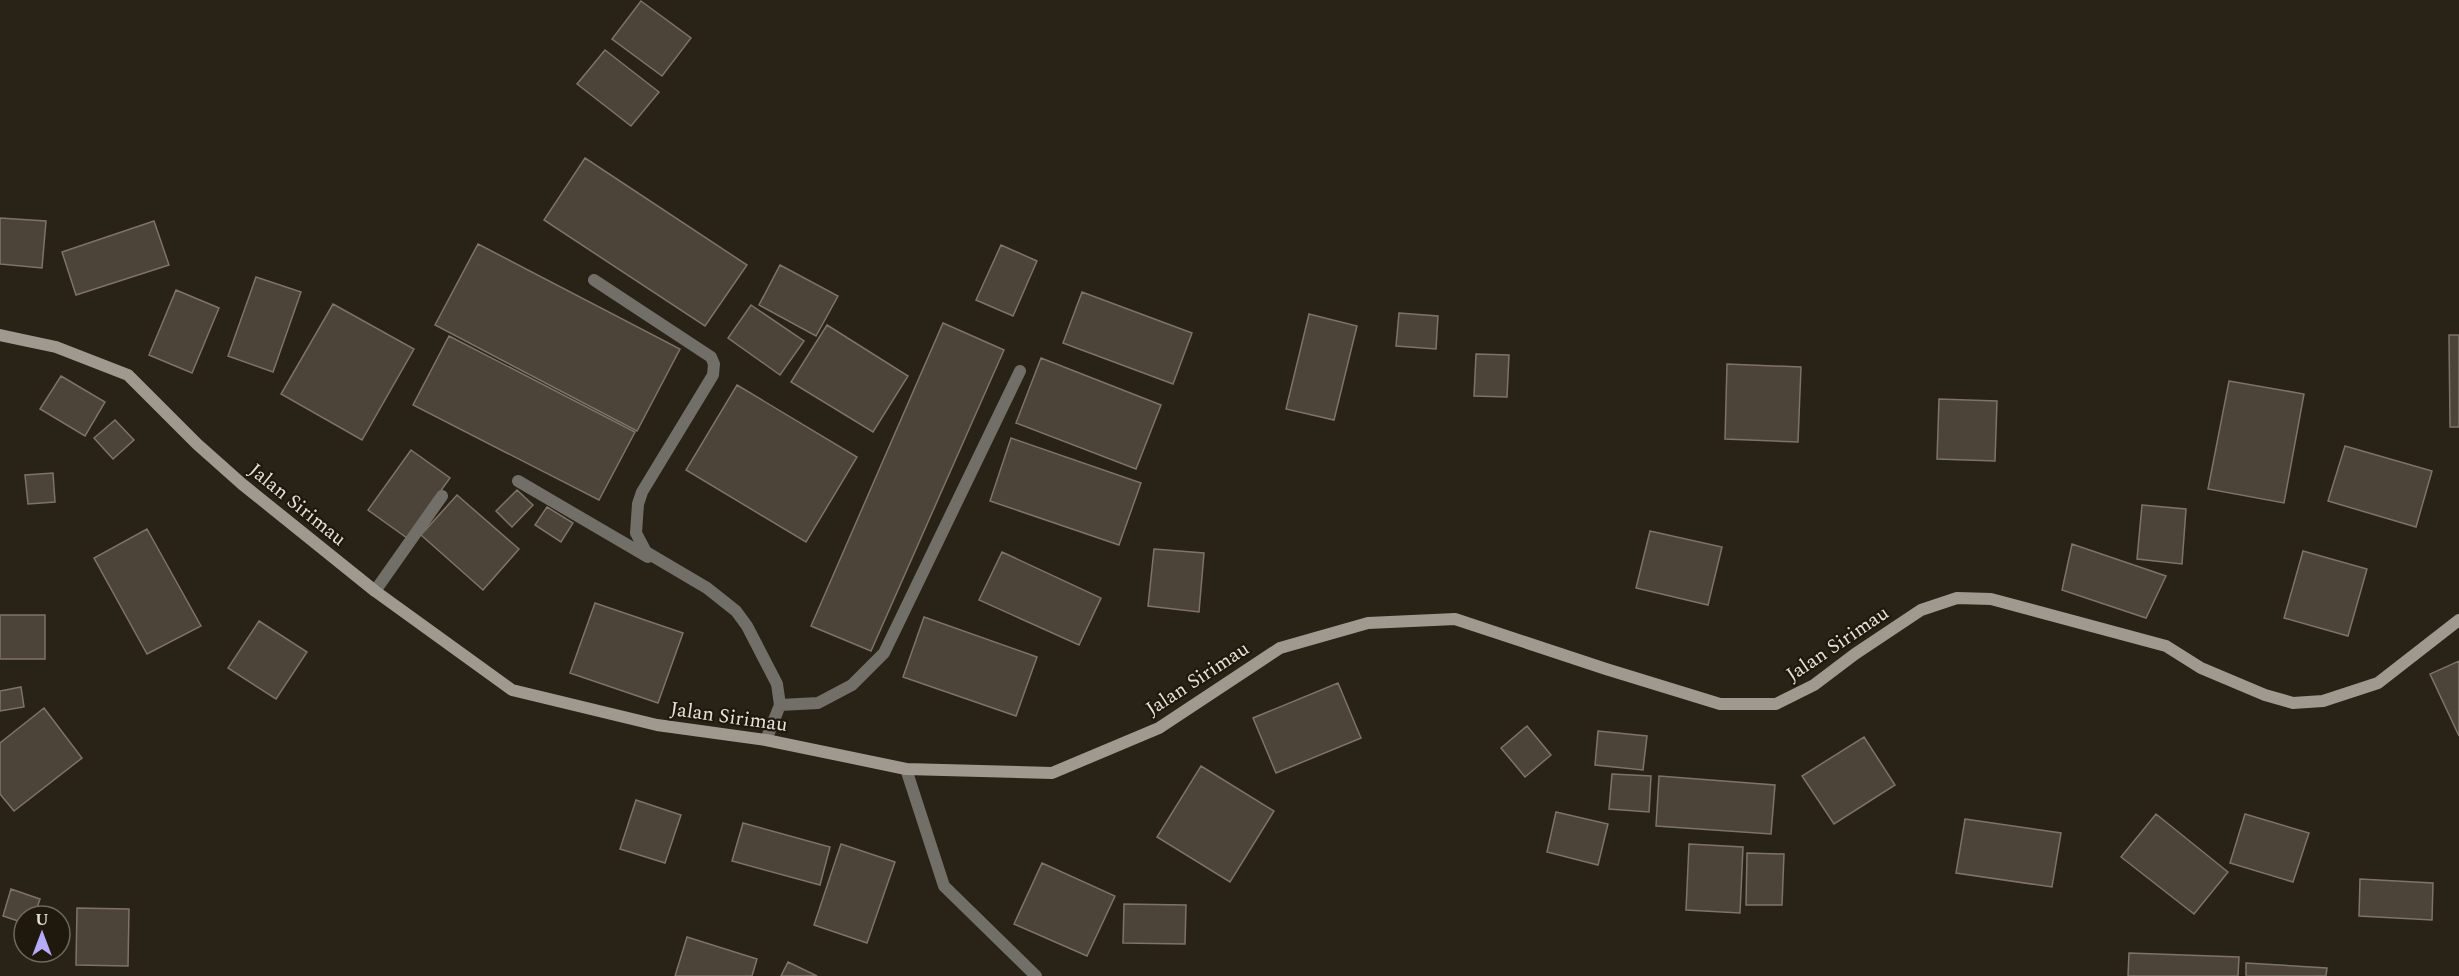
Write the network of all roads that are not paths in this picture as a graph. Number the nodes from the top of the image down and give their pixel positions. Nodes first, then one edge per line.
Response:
1 (594, 280) dead end
2 (0, 335) edge
3 (1020, 371) dead end
4 (518, 481) dead end
5 (442, 496) dead end
6 (646, 552) junction
7 (375, 591) junction
8 (2459, 620) edge
9 (780, 705) junction
10 (766, 740) junction
11 (906, 769) junction
12 (1036, 976) edge

1 - 6 street
2 - 7 main road, Jalan Sirimau
3 - 9 street
4 - 6 street
5 - 7 street
6 - 9 street
7 - 10 main road, Jalan Sirimau
8 - 11 main road, Jalan Sirimau
9 - 10 street
10 - 11 main road, Jalan Sirimau
11 - 12 street

